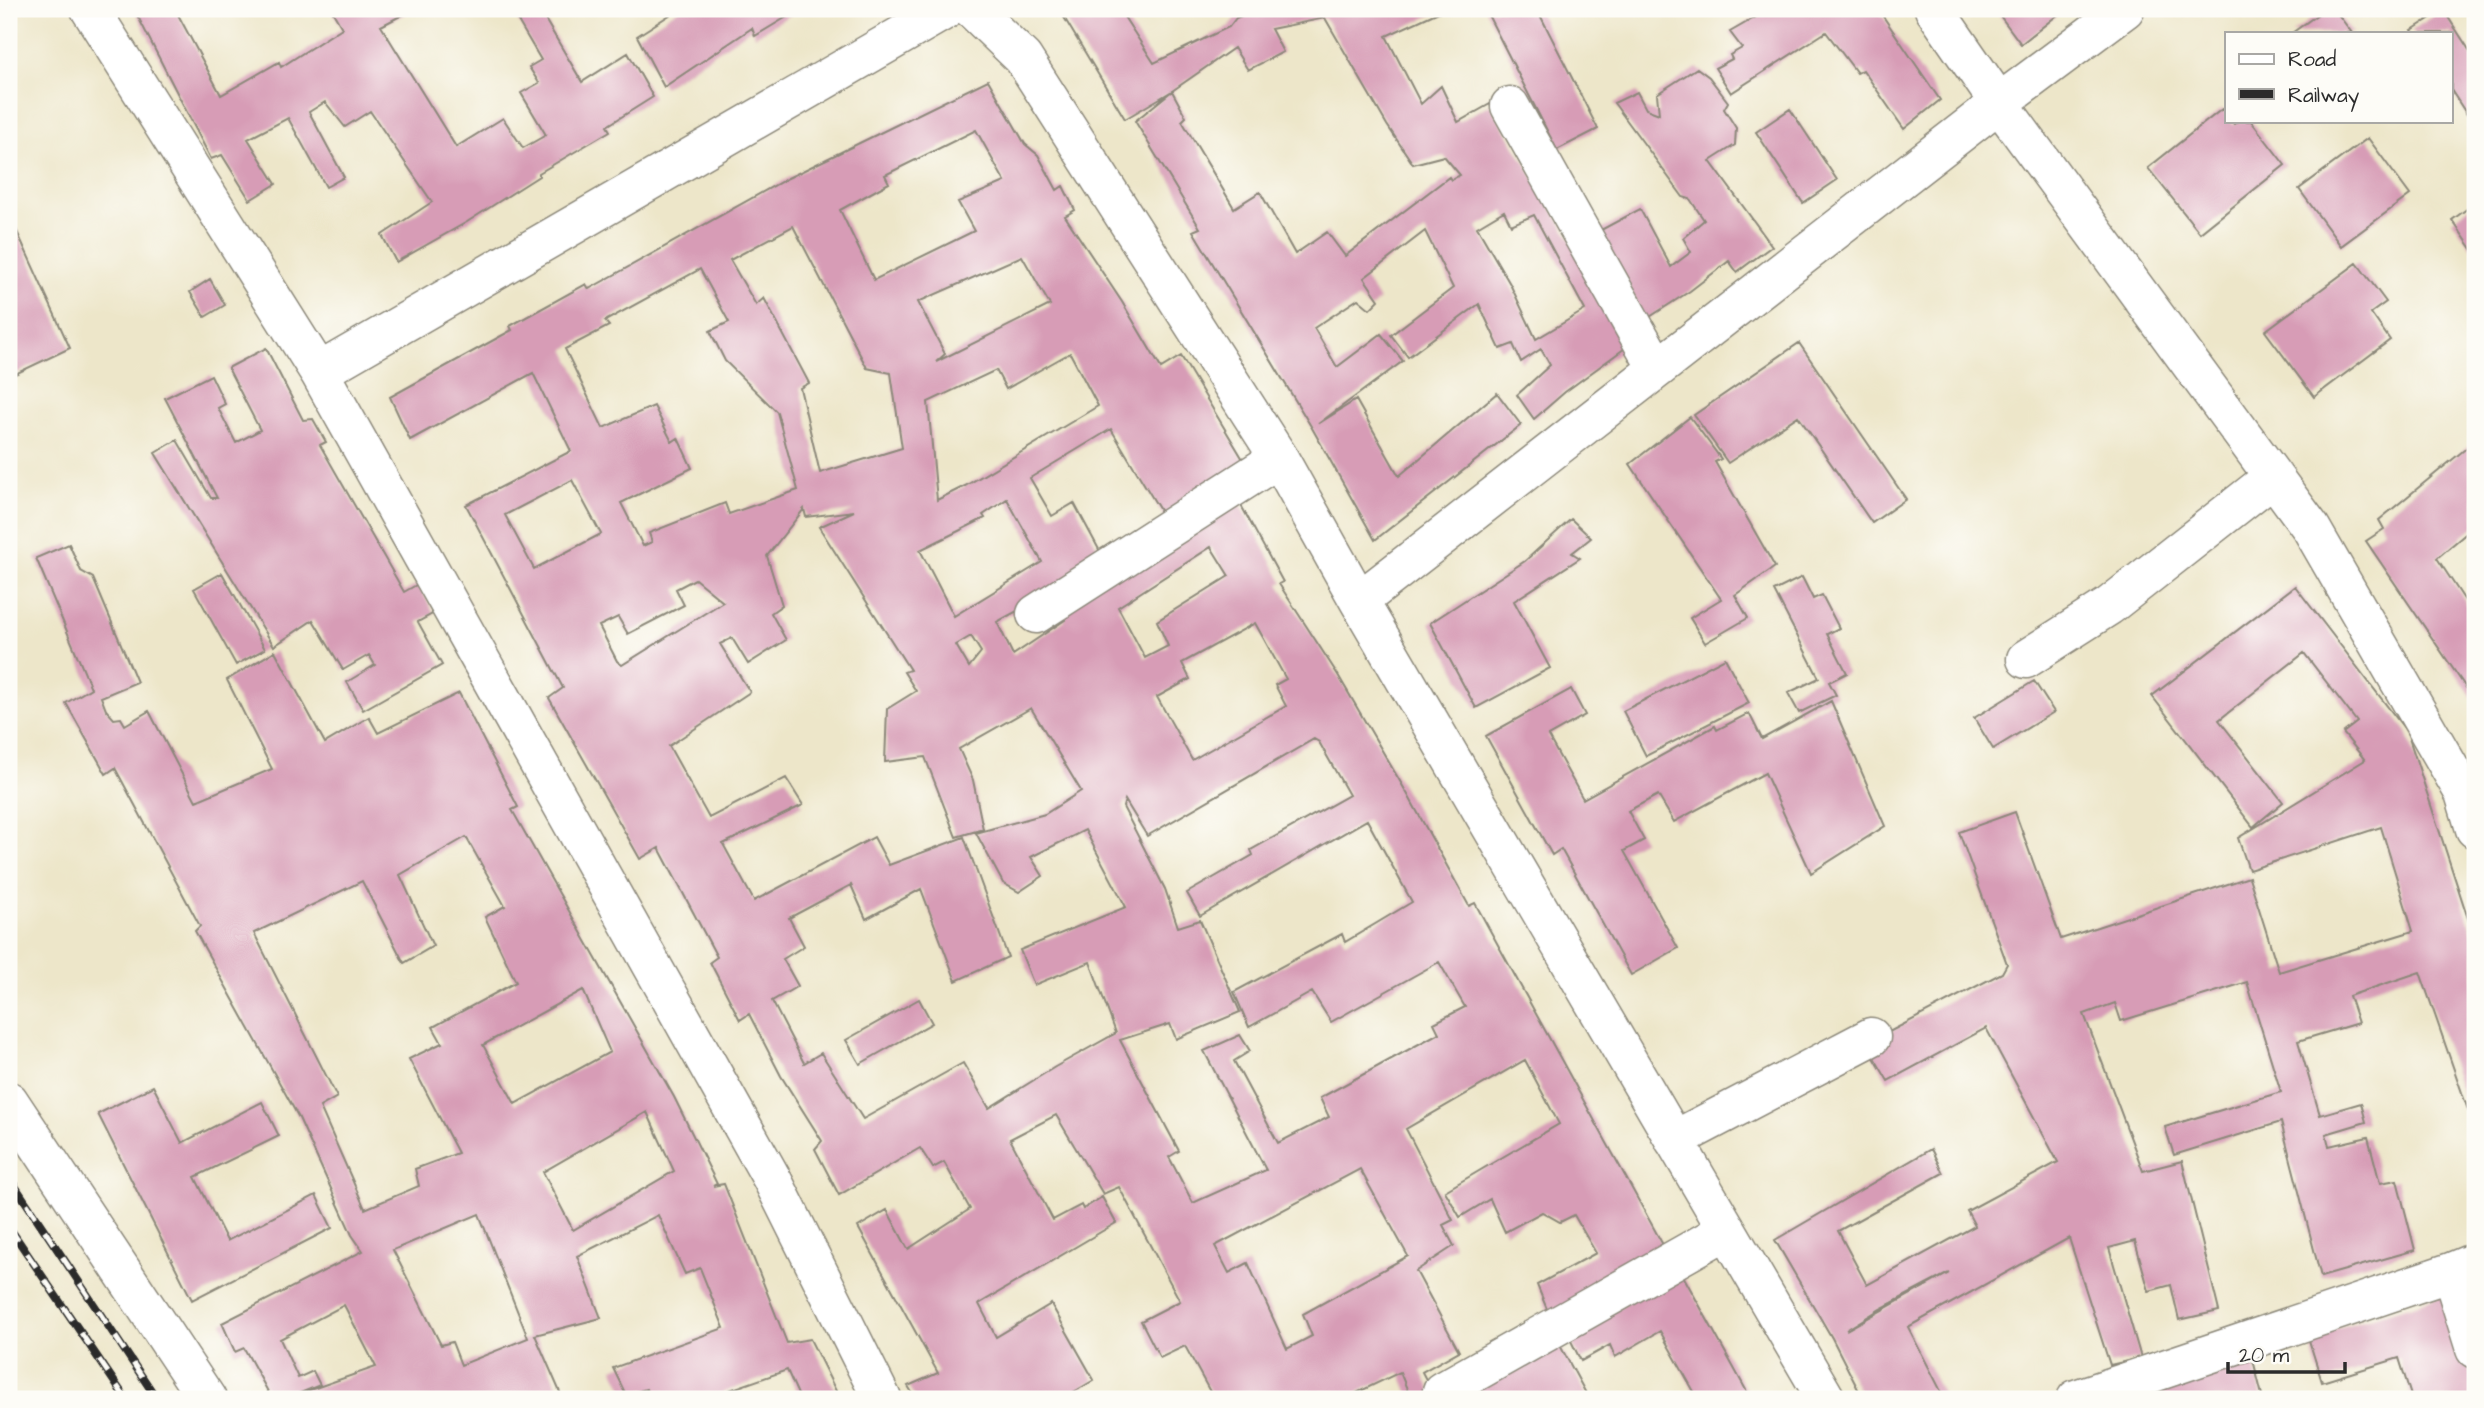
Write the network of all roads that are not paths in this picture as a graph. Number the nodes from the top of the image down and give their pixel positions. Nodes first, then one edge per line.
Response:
1 (90, 9) edge
2 (947, 9) edge
3 (972, 9) edge
4 (1934, 9) edge
5 (2125, 9) edge
6 (1999, 103) junction
7 (1510, 106) dead end
8 (1657, 368) junction
9 (319, 372) junction
10 (1279, 458) junction
11 (2273, 477) junction
12 (1359, 601) junction
13 (1036, 614) dead end
14 (2026, 659) dead end
15 (2471, 804) edge
16 (1871, 1037) dead end
17 (9, 1101) edge
18 (1674, 1140) junction
19 (1727, 1230) junction
20 (2463, 1267) edge
21 (2475, 1349) edge
22 (1442, 1391) dead end
23 (207, 1399) edge
24 (882, 1399) edge
25 (1826, 1399) edge
26 (2076, 1399) edge

1 - 9 street
2 - 9 street
3 - 10 street
4 - 6 street
5 - 6 street
6 - 8 street
6 - 11 street
7 - 8 street
8 - 12 street
9 - 24 street
10 - 12 street
10 - 13 street
11 - 14 street
11 - 15 street
12 - 18 street
16 - 18 street
17 - 23 street
18 - 19 street
19 - 22 street
19 - 25 street
20 - 21 street
20 - 26 street

